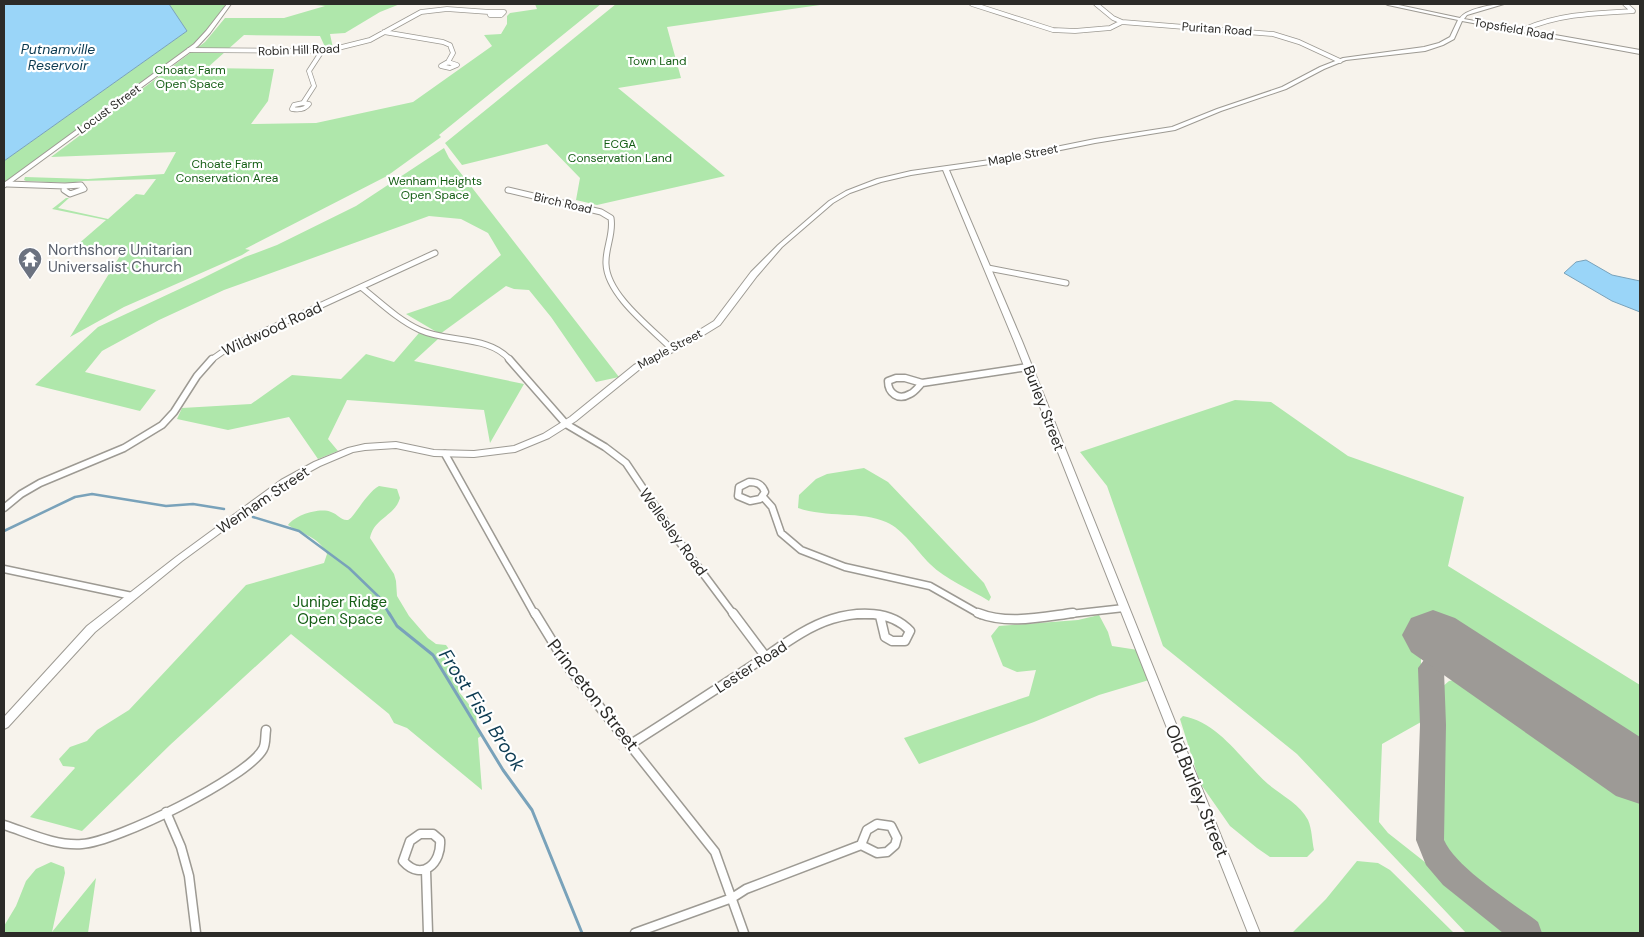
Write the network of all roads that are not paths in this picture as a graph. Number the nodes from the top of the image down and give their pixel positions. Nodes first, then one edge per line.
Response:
1 (229, 4) edge
2 (972, 4) edge
3 (1096, 4) edge
4 (1388, 4) edge
5 (1502, 4) edge
6 (1625, 4) edge
7 (489, 12) dead end
8 (1461, 19) junction
9 (1122, 22) junction
10 (1523, 30) junction
11 (384, 32) junction
12 (189, 50) junction
13 (322, 51) junction
14 (1640, 52) edge
15 (1340, 61) junction
16 (448, 62) dead end
17 (302, 103) dead end
18 (945, 168) junction
19 (5, 185) edge
20 (65, 186) dead end
21 (508, 190) dead end
22 (435, 253) dead end
23 (988, 268) junction
24 (1066, 283) dead end
25 (361, 287) junction
26 (671, 348) junction
27 (1028, 367) junction
28 (627, 374) joint
29 (922, 384) junction
30 (566, 424) junction
31 (445, 454) junction
32 (762, 497) dead end
33 (4, 508) edge
34 (4, 569) edge
35 (132, 596) junction
36 (1124, 608) junction
37 (880, 616) dead end
38 (1140, 648) joint
39 (766, 657) junction
40 (4, 724) edge
41 (266, 730) dead end
42 (631, 744) junction
43 (166, 812) junction
44 (4, 825) edge
45 (861, 845) dead end
46 (426, 870) junction
47 (732, 898) junction
48 (196, 933) edge
49 (428, 933) edge
50 (635, 933) edge
51 (744, 933) edge
52 (1254, 933) edge

1 - 12 main road, Locust Street
2 - 9 street
3 - 9 street, Puritan Road
4 - 8 main road, Topsfield Road
5 - 8 main road
6 - 10 street
7 - 11 street, Robin Hill Road
8 - 10 main road, Topsfield Road
8 - 15 main road, Maple Street
9 - 15 street, Puritan Road
10 - 14 main road, Topsfield Road
11 - 13 street, Robin Hill Road
11 - 16 street
12 - 13 street, Robin Hill Road
12 - 19 main road, Locust Street
13 - 17 street
15 - 18 main road, Maple Street
18 - 23 main road, Burley Street
18 - 26 main road, Maple Street
19 - 20 street
21 - 26 street, Birch Road
22 - 25 street, Wildwood Road
23 - 24 street
23 - 27 main road, Burley Street
25 - 30 street, Wellesley Road
25 - 33 street, Wildwood Road
26 - 28 main road, Maple Street
27 - 29 street
27 - 36 main road, Burley Street
28 - 30 main road, Wenham Street
29 - 29 street
30 - 31 main road, Wenham Street
30 - 39 street, Wellesley Road
31 - 35 main road, Wenham Street
31 - 42 street, Princeton Street
32 - 36 street
34 - 35 street
35 - 40 main road, Wenham Street
36 - 38 main road, Burley Street
37 - 39 street, Lester Road
38 - 52 main road, Old Burley Street
39 - 42 street, Lester Road
41 - 43 street
42 - 47 street, Princeton Street
43 - 44 street
43 - 48 street
45 - 47 street
46 - 46 street
46 - 49 street
47 - 50 street
47 - 51 street, Princeton Street

